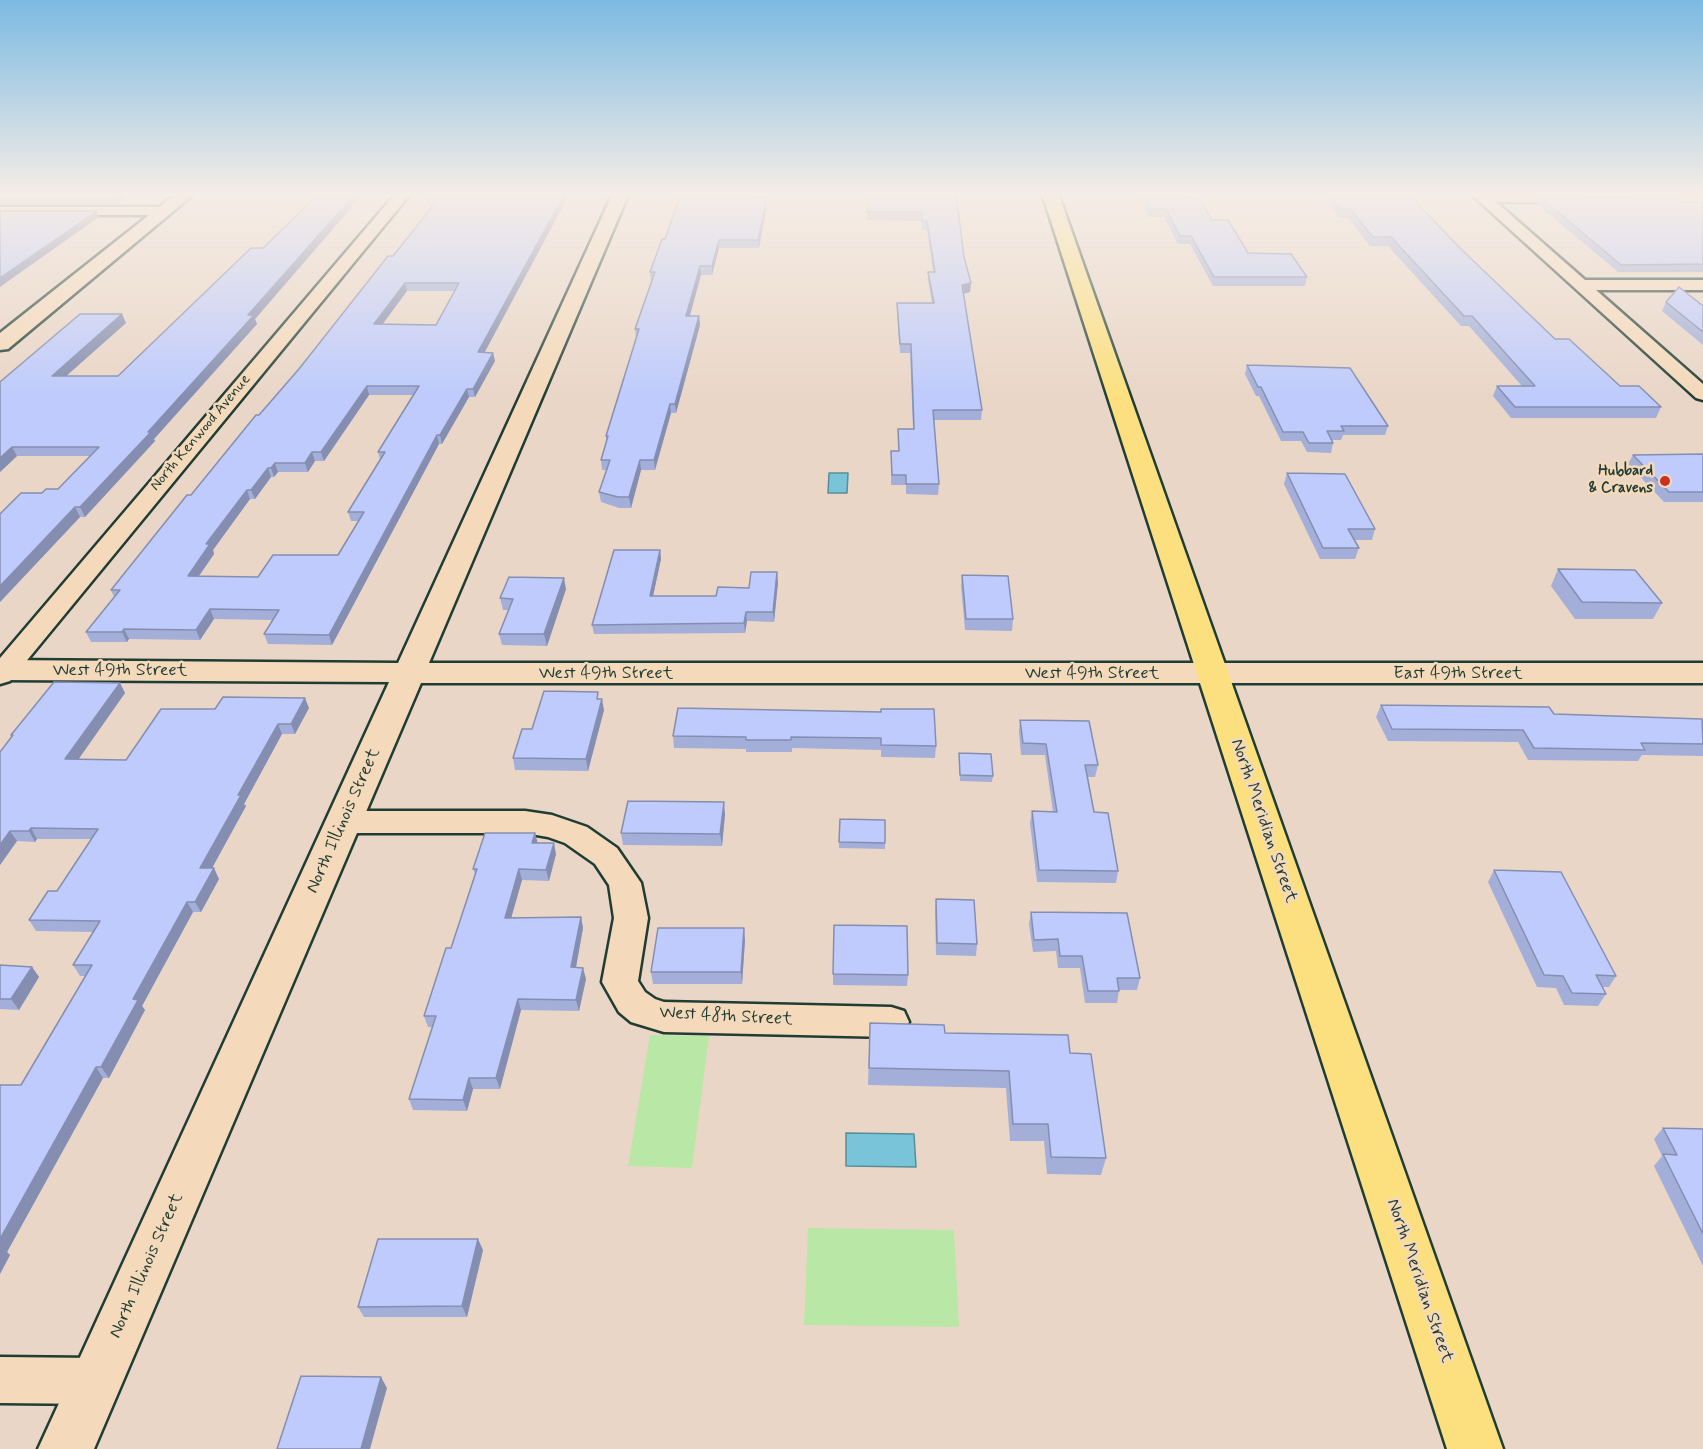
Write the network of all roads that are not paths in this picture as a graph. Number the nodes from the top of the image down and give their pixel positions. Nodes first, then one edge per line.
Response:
1 (103, 261) edge
2 (347, 261) edge
3 (591, 261) edge
4 (1073, 261) edge
5 (1553, 261) edge
6 (1580, 285) junction
7 (1703, 285) edge
8 (0, 344) edge
9 (1703, 394) edge
10 (1, 672) edge
11 (408, 673) junction
12 (1703, 673) edge
13 (1213, 674) junction
14 (344, 822) junction
15 (891, 1023) edge
16 (0, 1380) edge
17 (96, 1381) junction
18 (66, 1449) edge
19 (1475, 1449) edge

1 - 8 street
2 - 10 street, North Kenwood Avenue
3 - 11 street, North Illinois Street
4 - 13 main road, North Meridian Street
5 - 6 street
6 - 7 street
6 - 9 street
10 - 11 street, West 49th Street
11 - 13 street, West 49th Street
11 - 14 street, North Illinois Street
12 - 13 street, East 49th Street
13 - 19 main road, North Meridian Street
14 - 15 street, West 48th Street
14 - 17 street, North Illinois Street
16 - 17 street
17 - 18 street, North Illinois Street

